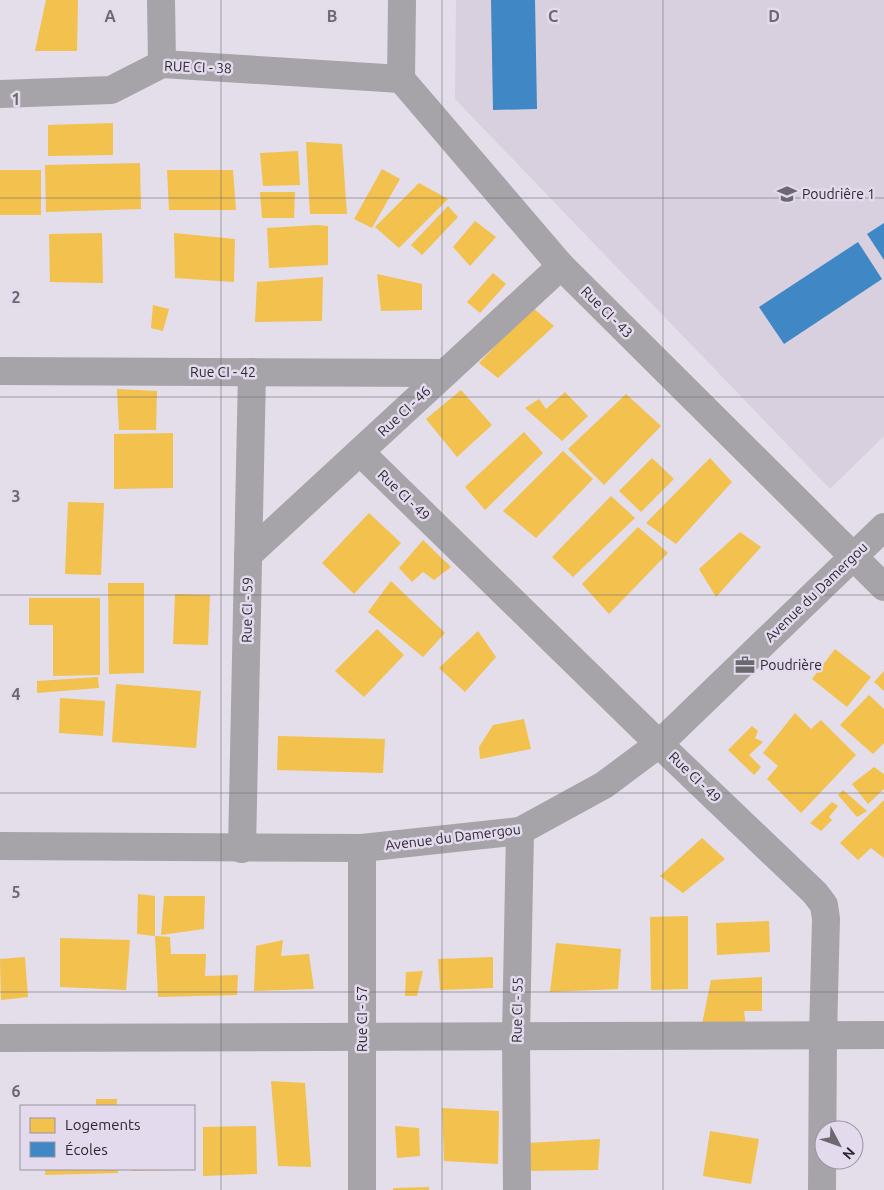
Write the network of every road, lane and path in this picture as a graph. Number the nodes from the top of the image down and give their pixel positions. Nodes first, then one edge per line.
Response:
1 (161, 0) edge
2 (402, 0) edge
3 (162, 64) junction
4 (401, 79) junction
5 (0, 94) edge
6 (560, 266) junction
7 (0, 371) edge
8 (252, 372) junction
9 (445, 373) junction
10 (360, 452) junction
11 (884, 527) edge
12 (248, 556) junction
13 (853, 557) junction
14 (884, 587) edge
15 (659, 744) junction
16 (520, 831) junction
17 (0, 846) edge
18 (242, 848) junction
19 (362, 848) junction
20 (823, 1035) junction
21 (884, 1035) edge
22 (516, 1036) junction
23 (362, 1037) junction
24 (0, 1038) edge
25 (362, 1190) edge
26 (517, 1190) edge
27 (822, 1190) edge

1 - 3 street
2 - 4 street
3 - 4 street, RUE CI - 38
3 - 5 street, RUE CI - 38
4 - 6 street, Rue CI - 43
6 - 9 street, Rue CI - 46
6 - 13 street, Rue CI - 43
7 - 8 street, Rue CI - 42
8 - 9 street, Rue CI - 42
8 - 12 street, Rue CI - 59
9 - 10 street, Rue CI - 46
10 - 12 street, Rue CI - 46
10 - 15 street, Rue CI - 49
11 - 13 street, Avenue du Damergou
12 - 18 street, Rue CI - 59
13 - 14 street, Rue CI - 43
13 - 15 street, Avenue du Damergou
15 - 16 street, Avenue du Damergou
15 - 20 street, Rue CI - 49
16 - 19 street, Avenue du Damergou
16 - 22 street, Rue CI - 55
17 - 18 street, Avenue du Damergou
18 - 19 street, Avenue du Damergou
19 - 23 street, Rue CI - 57
20 - 21 street
20 - 22 street
20 - 27 street, Rue CI - 49
22 - 23 street
22 - 26 street, Rue CI - 55
23 - 24 street
23 - 25 street, Rue CI - 57

